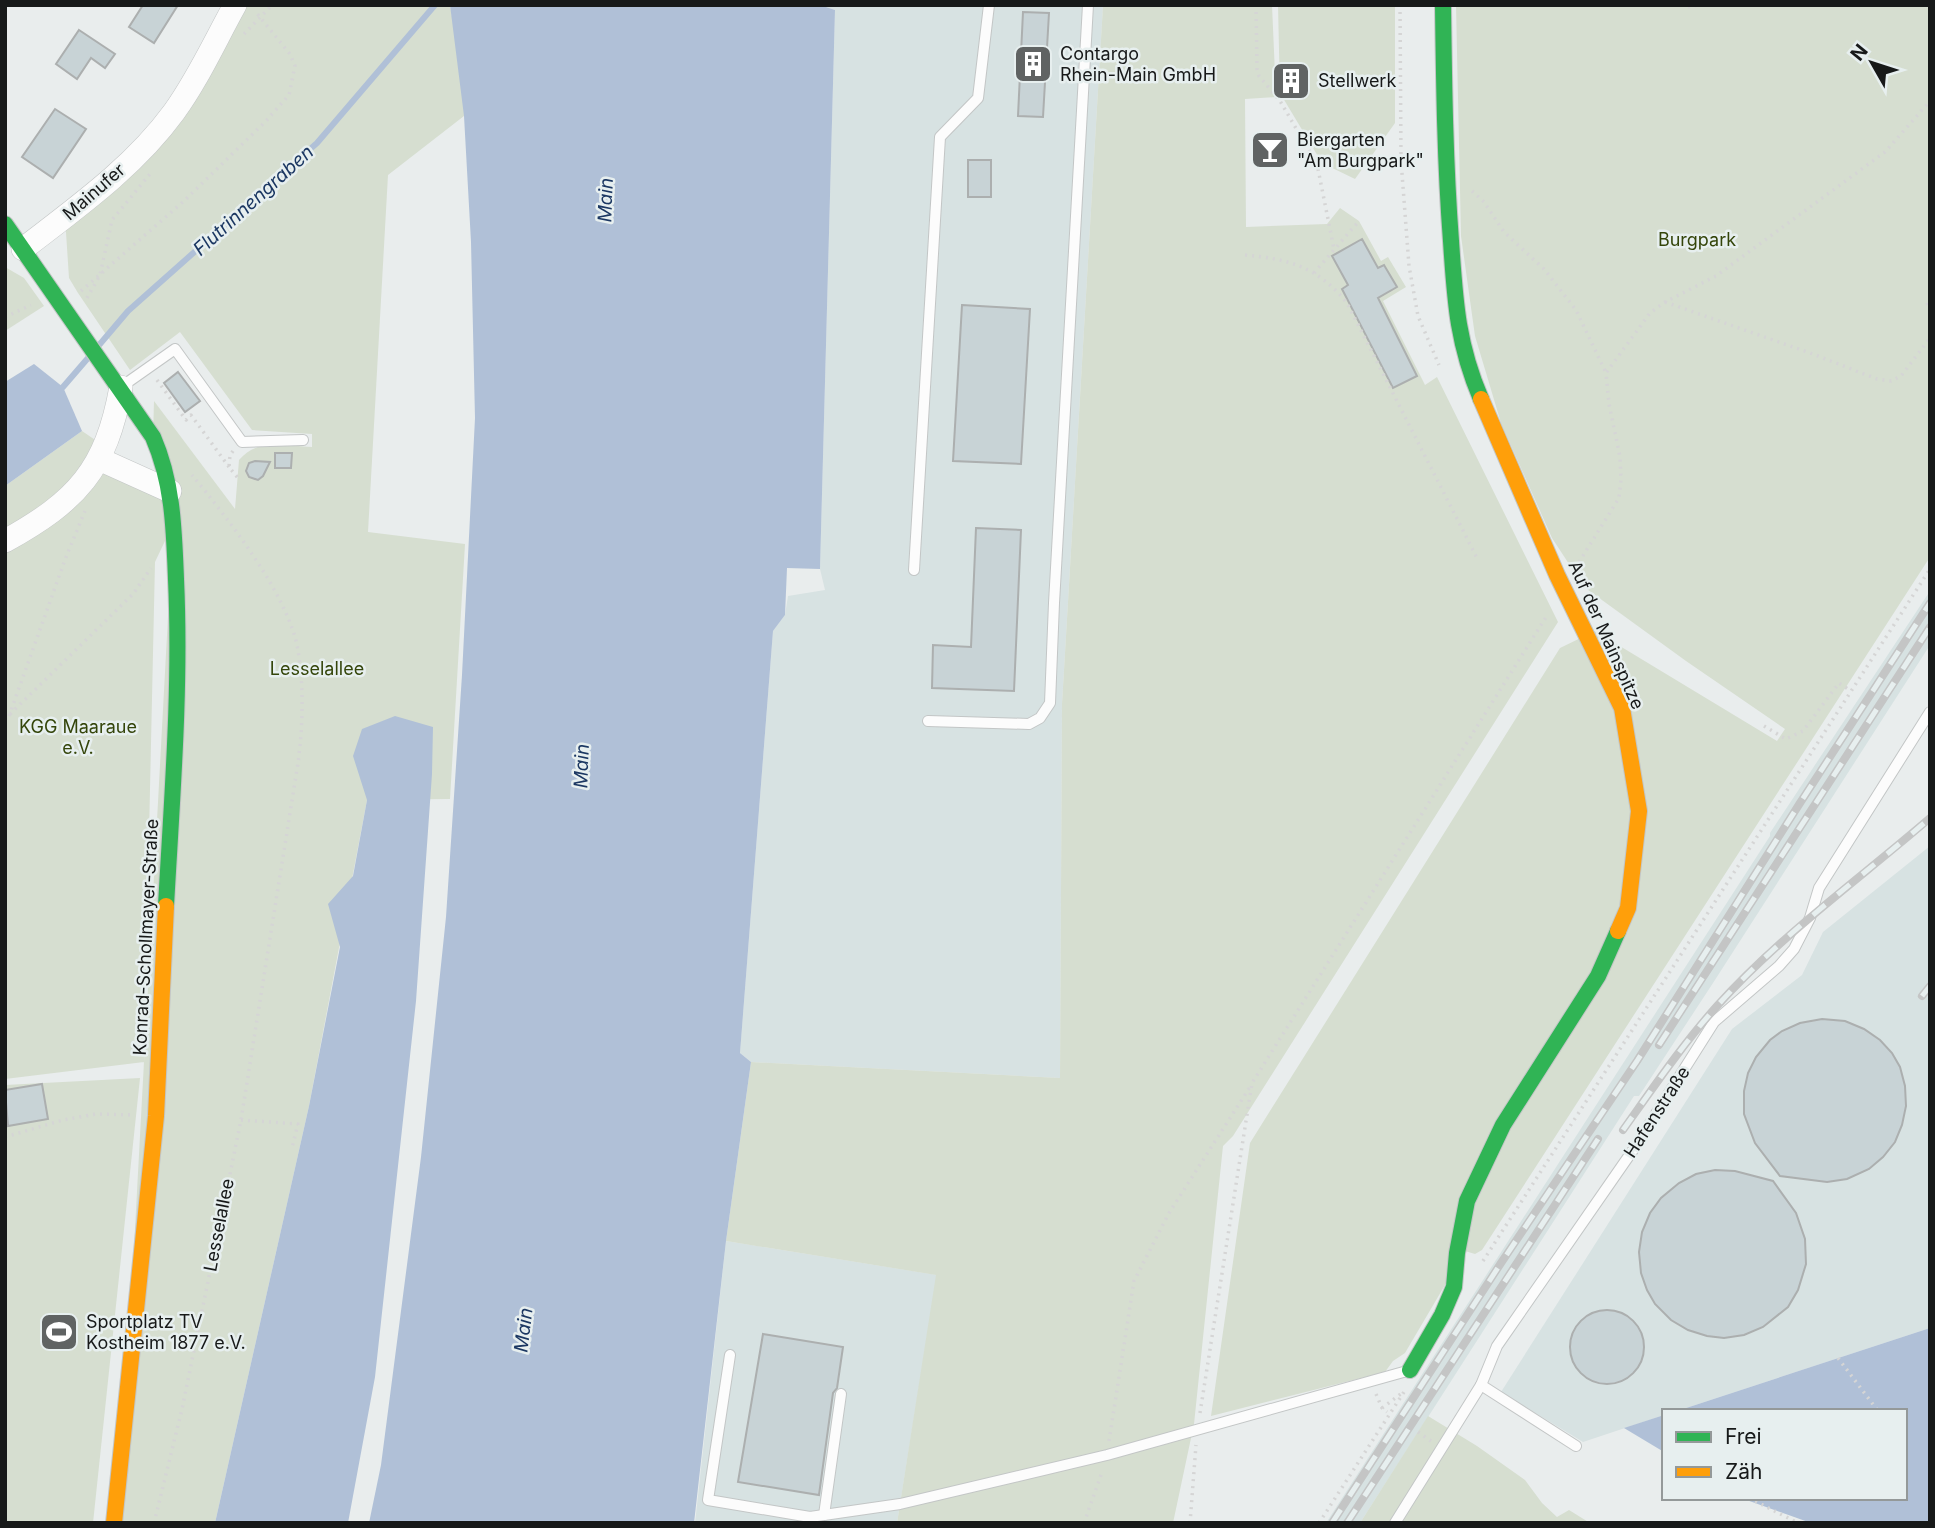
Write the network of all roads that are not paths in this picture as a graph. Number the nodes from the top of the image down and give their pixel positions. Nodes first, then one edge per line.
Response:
1 (235, 5) edge
2 (989, 5) edge
3 (1088, 5) edge
4 (1443, 5) edge
5 (5, 224) edge
6 (23, 249) junction
7 (109, 371) junction
8 (303, 440) dead end
9 (99, 459) junction
10 (170, 491) junction
11 (5, 541) edge
12 (914, 570) dead end
13 (1930, 712) edge
14 (928, 721) dead end
15 (730, 1355) dead end
16 (1410, 1370) joint
17 (1481, 1385) junction
18 (841, 1394) dead end
19 (1576, 1446) dead end
20 (824, 1516) junction
21 (114, 1523) edge
22 (1395, 1523) edge

1 - 6 street, Mainufer
2 - 12 lane
3 - 14 lane
4 - 16 street, Auf der Mainspitze
5 - 6 street
6 - 7 street
7 - 8 lane
7 - 9 street
7 - 10 street, Konrad-Schollmayer-Straße
9 - 10 street
9 - 11 street
10 - 21 street, Konrad-Schollmayer-Straße
13 - 17 lane, Hafenstraße
15 - 20 lane
16 - 20 lane
17 - 19 lane
17 - 22 lane, Hafenstraße
18 - 20 lane

